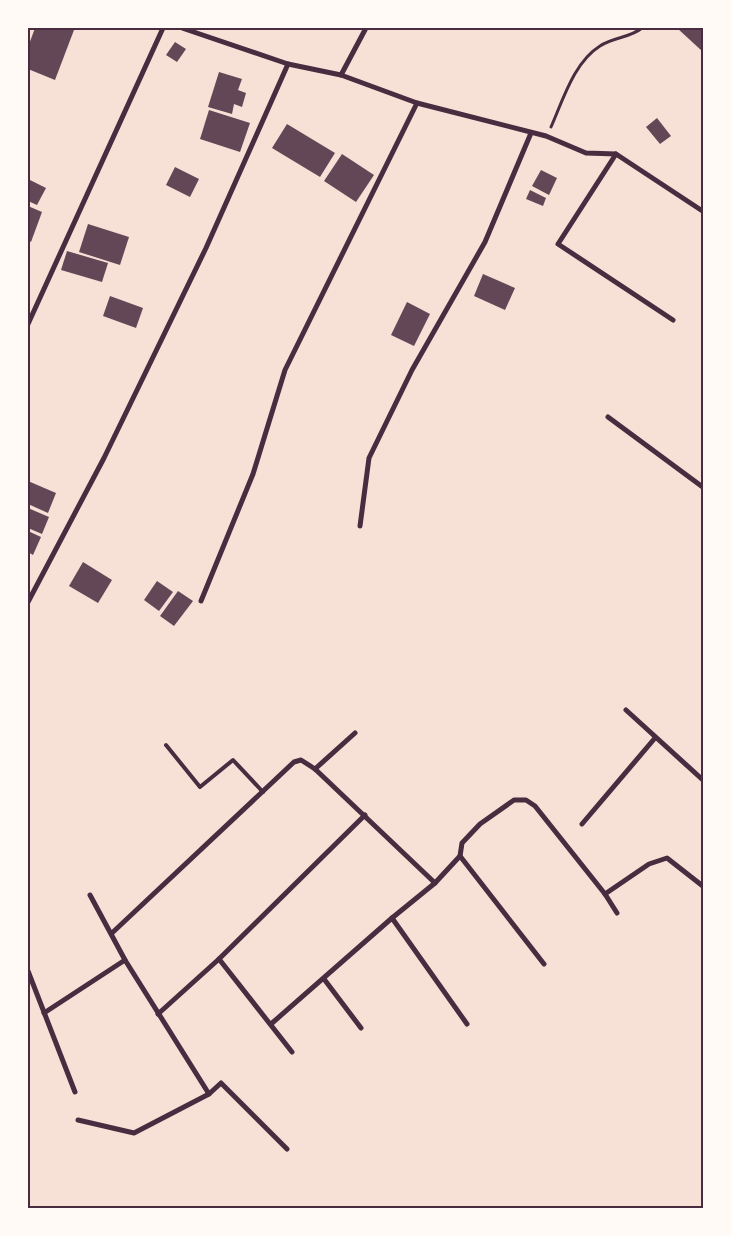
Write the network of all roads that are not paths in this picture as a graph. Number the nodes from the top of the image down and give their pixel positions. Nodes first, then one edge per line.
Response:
1 (163, 28) edge
2 (182, 28) edge
3 (366, 28) edge
4 (288, 64) junction
5 (341, 76) junction
6 (417, 103) junction
7 (530, 133) junction
8 (616, 154) junction
9 (704, 212) edge
10 (673, 320) dead end
11 (28, 324) edge
12 (608, 417) dead end
13 (704, 488) edge
14 (360, 526) dead end
15 (201, 601) dead end
16 (28, 602) edge
17 (626, 710) dead end
18 (355, 732) dead end
19 (655, 738) junction
20 (166, 745) dead end
21 (315, 769) junction
22 (704, 781) edge
23 (263, 792) junction
24 (365, 815) junction
25 (582, 824) dead end
26 (460, 856) junction
27 (435, 883) junction
28 (704, 887) edge
29 (605, 894) junction
30 (90, 895) dead end
31 (617, 913) dead end
32 (392, 918) junction
33 (112, 933) junction
34 (219, 959) junction
35 (125, 960) junction
36 (544, 964) dead end
37 (28, 971) edge
38 (324, 979) junction
39 (44, 1013) junction
40 (158, 1014) junction
41 (271, 1024) junction
42 (466, 1024) dead end
43 (361, 1028) dead end
44 (292, 1052) dead end
45 (76, 1092) dead end
46 (209, 1094) junction
47 (78, 1120) dead end
48 (287, 1148) dead end

1 - 11 street
2 - 4 street
3 - 5 street
4 - 5 street
4 - 16 street
5 - 6 street
6 - 7 street
6 - 15 street
7 - 8 street
7 - 14 street
8 - 9 street
8 - 10 street
12 - 13 street
17 - 19 street
18 - 21 street
19 - 22 street
19 - 25 street
20 - 23 lane
21 - 23 street
21 - 24 street
23 - 33 street
24 - 27 street
24 - 34 street
26 - 27 street
26 - 29 street
26 - 36 street
27 - 32 street
28 - 29 street
29 - 31 street
30 - 33 street
32 - 38 street
32 - 42 street
33 - 35 street
34 - 40 street
34 - 41 street
35 - 39 street
35 - 40 street
37 - 39 street
38 - 41 street
38 - 43 street
39 - 45 street
40 - 46 street
41 - 44 street
46 - 47 street
46 - 48 street

